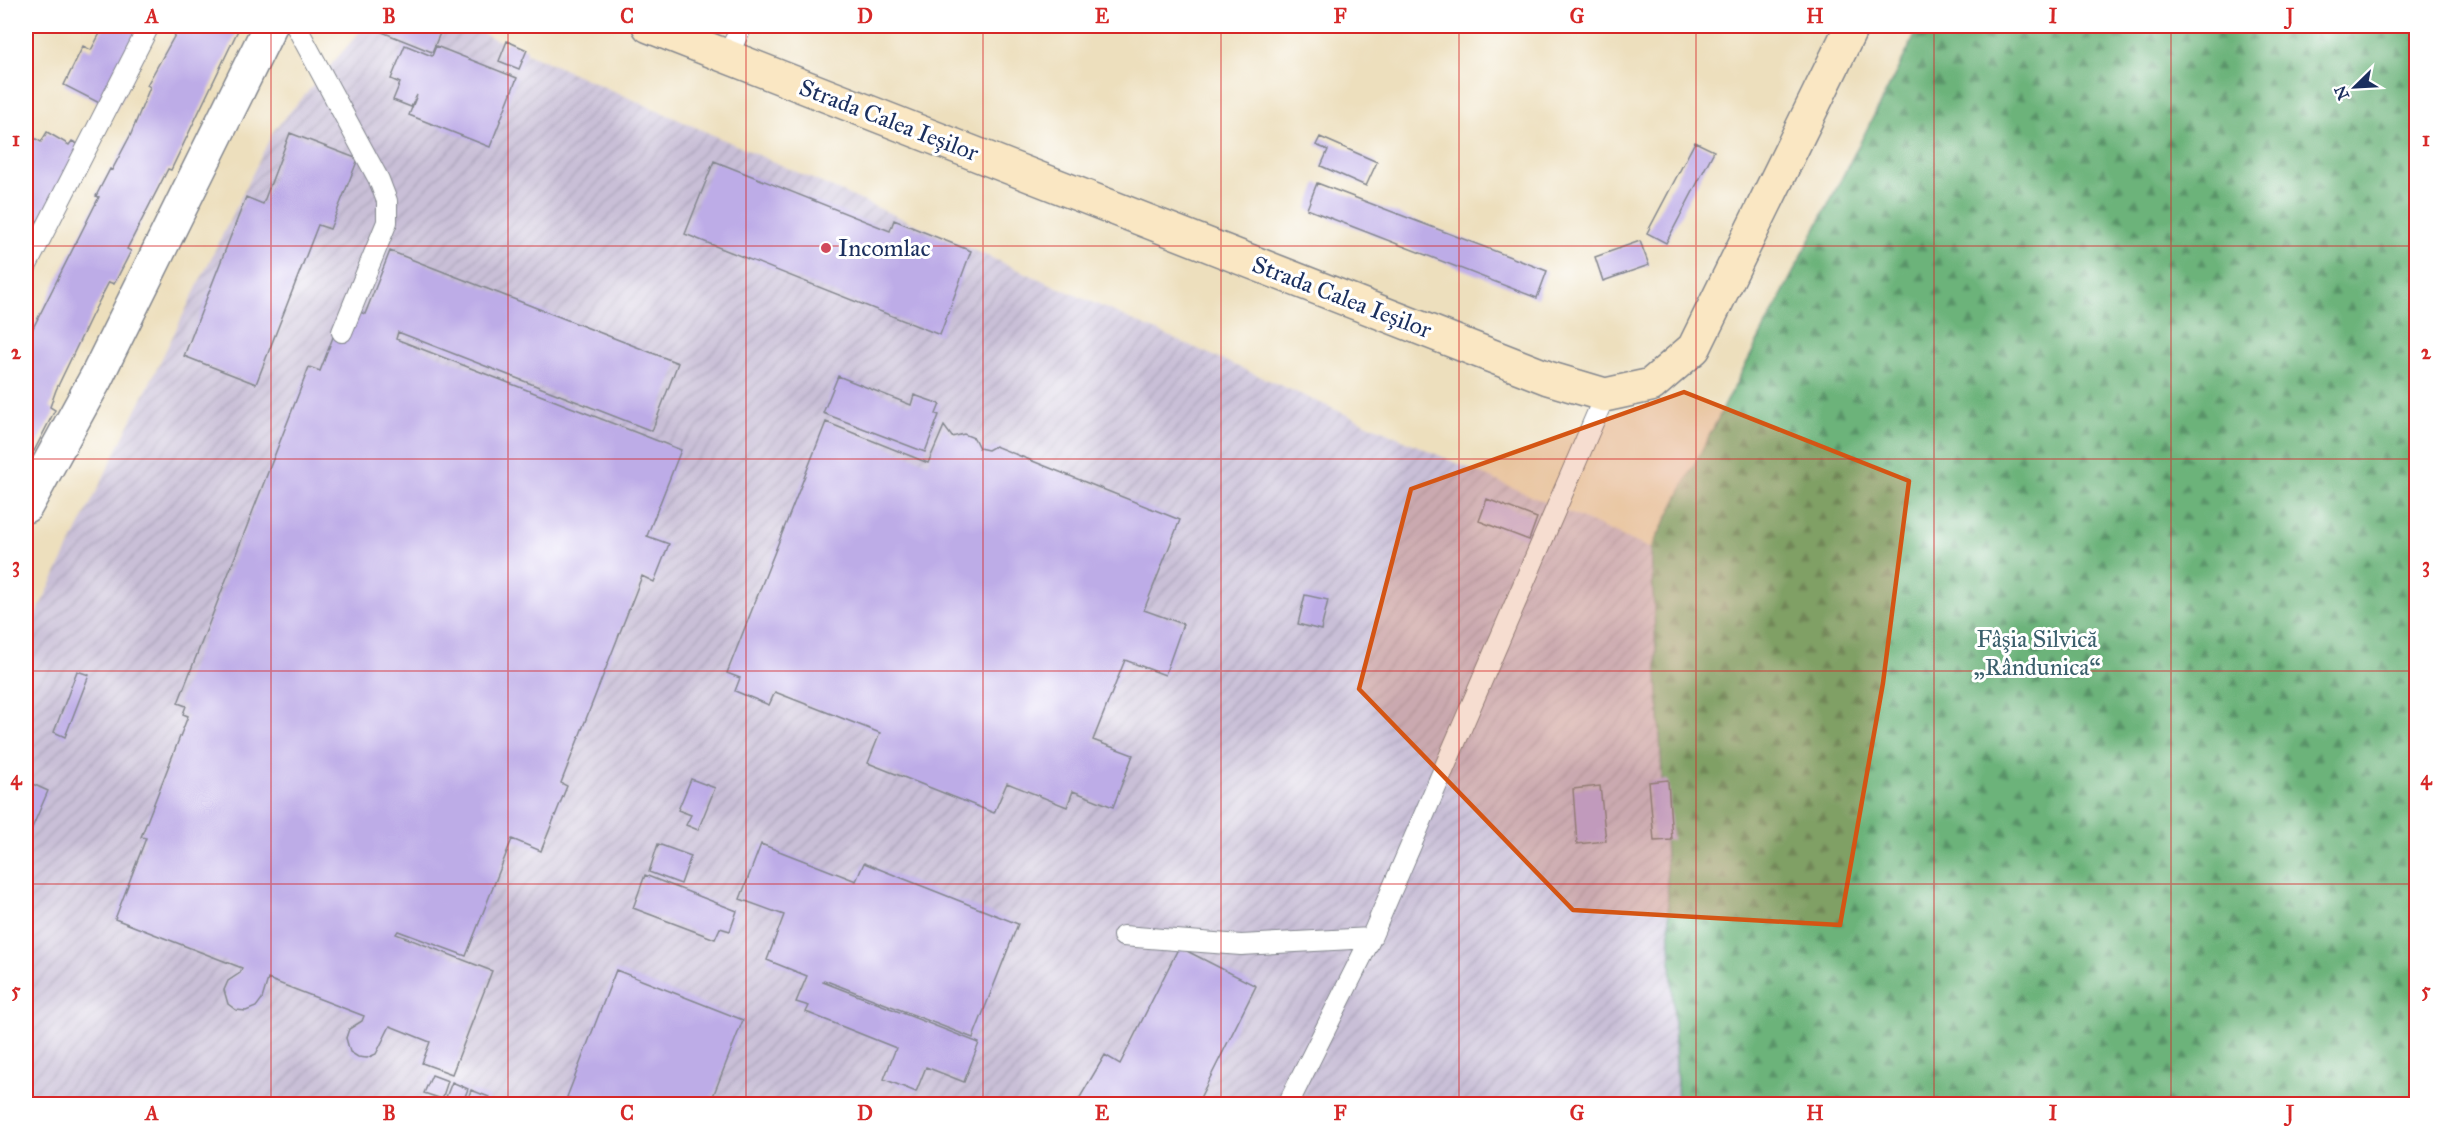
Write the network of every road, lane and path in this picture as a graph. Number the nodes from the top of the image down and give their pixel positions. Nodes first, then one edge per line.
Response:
1 (149, 26) edge
2 (270, 26) edge
3 (296, 26) edge
4 (649, 26) edge
5 (742, 26) edge
6 (1852, 26) edge
7 (727, 56) junction
8 (26, 267) edge
9 (342, 332) dead end
10 (1605, 395) junction
11 (26, 506) edge
12 (1123, 936) dead end
13 (1371, 938) junction
14 (1288, 1104) edge

1 - 8 lane
2 - 11 street
3 - 9 lane
4 - 7 street, Strada Calea Ieșilor
5 - 7 lane
6 - 10 street, Strada Calea Ieșilor
7 - 10 street, Strada Calea Ieșilor
10 - 13 lane
12 - 13 lane
13 - 14 lane

